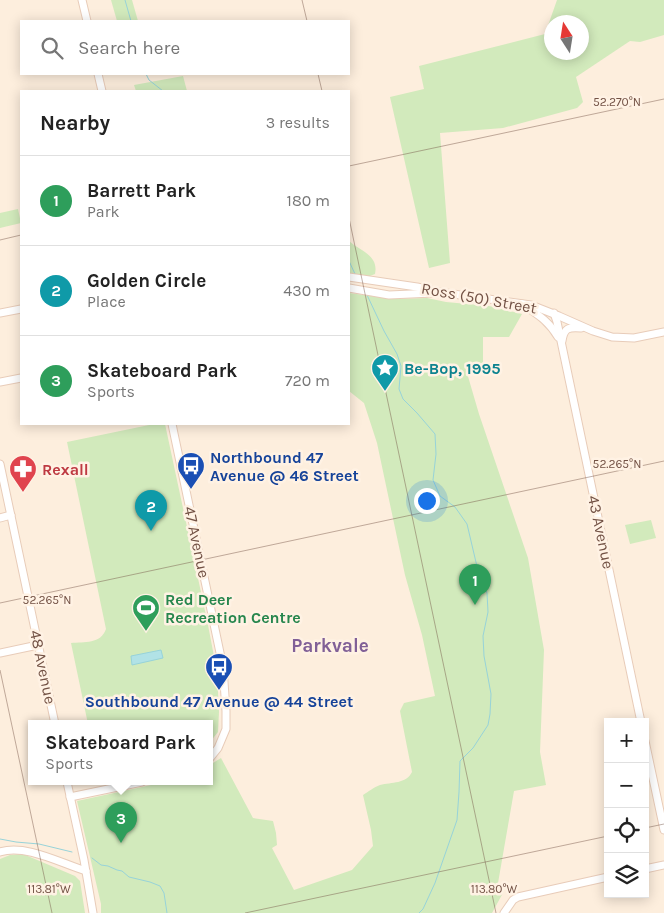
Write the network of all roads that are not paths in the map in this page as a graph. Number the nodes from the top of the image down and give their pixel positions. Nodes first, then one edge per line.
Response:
1 (82, 0) edge
2 (87, 20) edge
3 (98, 75) edge
4 (102, 90) edge
5 (351, 277) edge
6 (383, 282) junction
7 (350, 288) edge
8 (373, 292) junction
9 (440, 292) junction
10 (400, 295) junction
11 (520, 303) junction
12 (20, 309) edge
13 (0, 313) edge
14 (554, 314) junction
15 (586, 329) junction
16 (664, 332) edge
17 (562, 344) junction
18 (20, 378) edge
19 (0, 382) edge
20 (172, 425) edge
21 (0, 464) edge
22 (11, 515) junction
23 (0, 518) edge
24 (38, 645) junction
25 (0, 653) edge
26 (640, 718) edge
27 (54, 720) edge
28 (213, 754) edge
29 (649, 760) edge
30 (68, 785) edge
31 (127, 785) edge
32 (70, 796) junction
33 (664, 830) edge
34 (0, 852) edge
35 (664, 865) edge
36 (649, 868) edge
37 (86, 870) junction
38 (604, 878) edge
39 (93, 913) edge
40 (504, 913) edge

1 - 2 street
3 - 4 street
5 - 6 street, Ross (50) Street
6 - 8 street
6 - 9 street, Ross (50) Street
6 - 10 street
7 - 8 street
8 - 10 street
9 - 10 street
9 - 11 street, Ross (50) Street
11 - 14 street, Ross (50) Street
11 - 17 street
12 - 13 street
14 - 15 street, Ross (50) Street
14 - 17 street, 43 Avenue
15 - 16 street, Ross (50) Street
15 - 17 street
17 - 26 street, 43 Avenue
18 - 19 street
20 - 28 street, 47 Avenue
21 - 22 street, 48 Avenue
22 - 23 street
22 - 24 street, 48 Avenue
24 - 25 street
24 - 27 street, 48 Avenue
29 - 33 street
30 - 32 street
31 - 32 street
32 - 37 street
34 - 37 street
35 - 36 street
37 - 39 street
38 - 40 street

